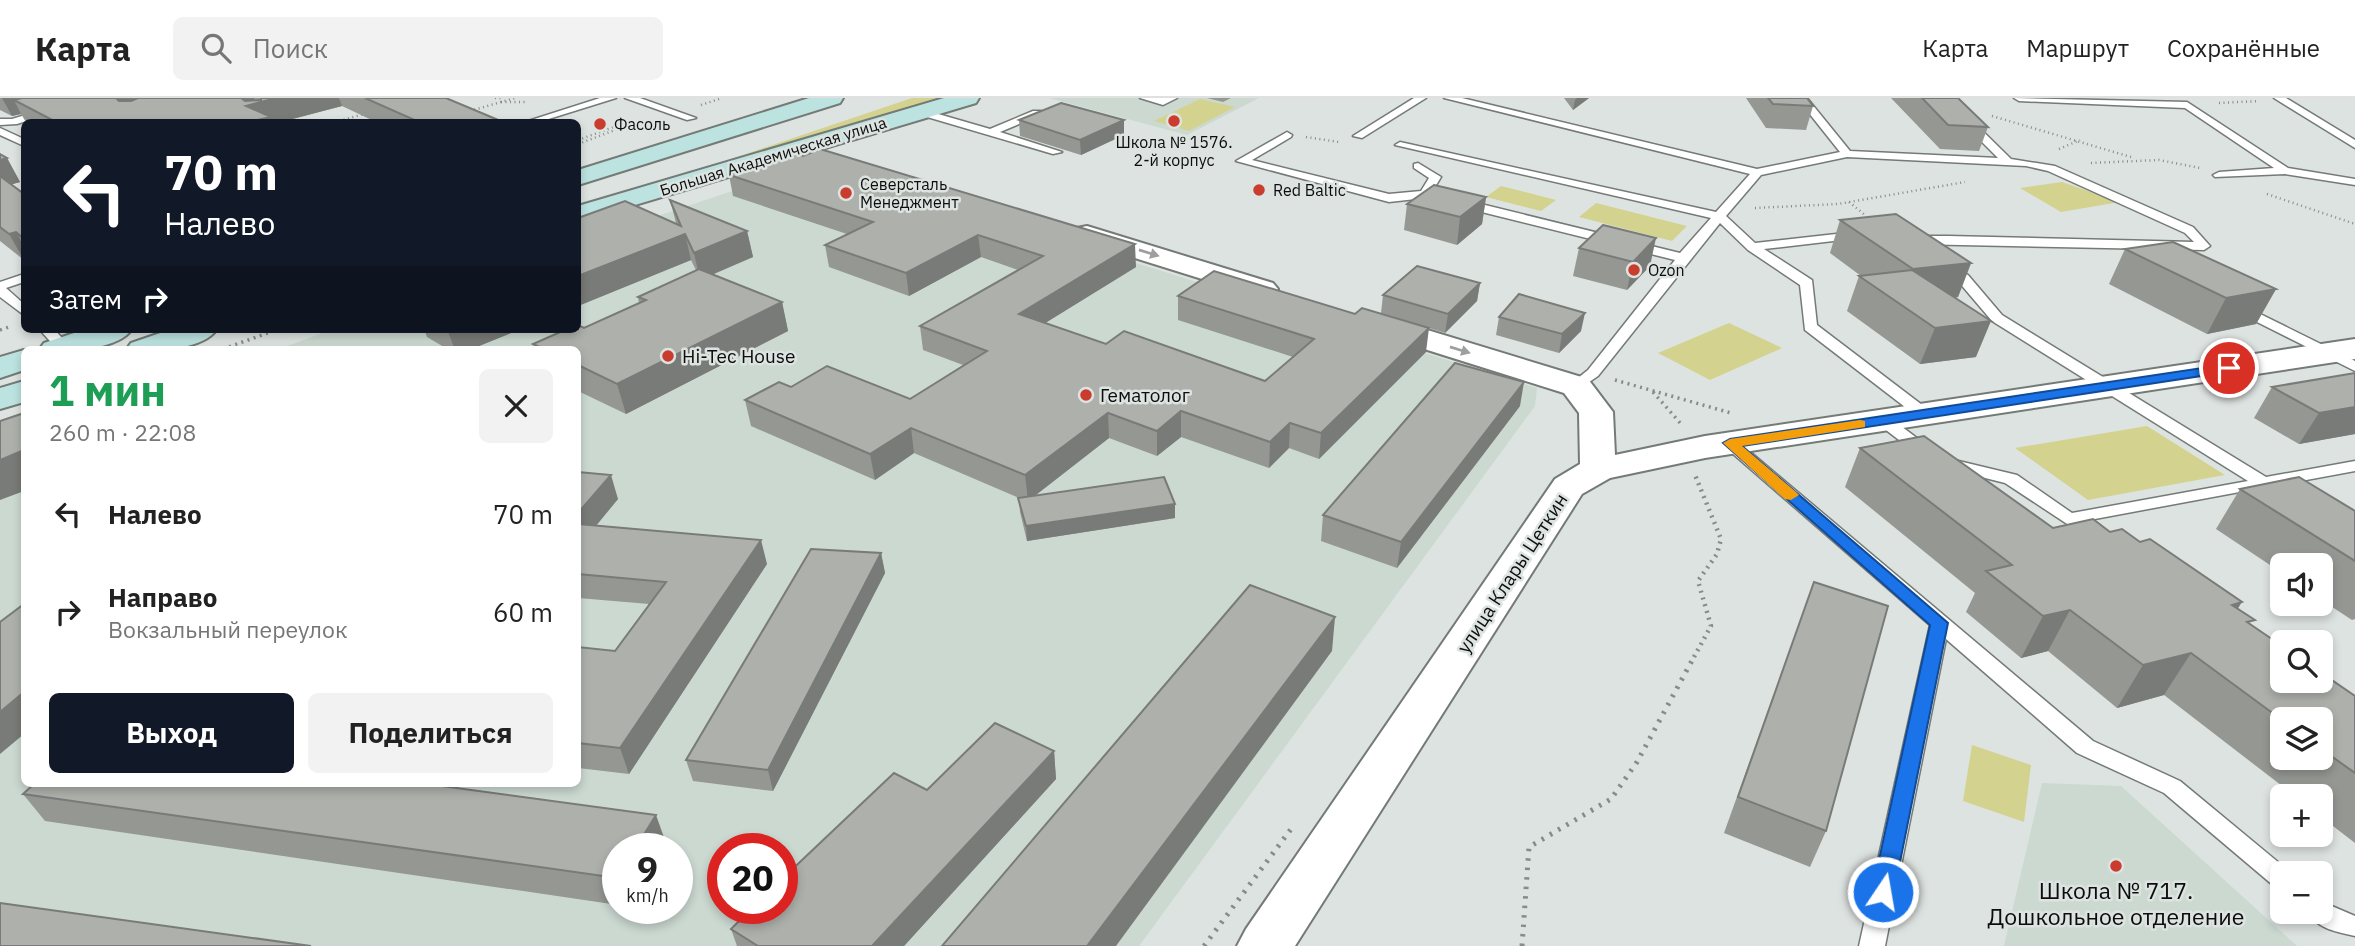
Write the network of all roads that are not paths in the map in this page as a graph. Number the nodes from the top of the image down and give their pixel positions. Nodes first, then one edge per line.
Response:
1 (92, 98) edge
2 (611, 98) edge
3 (630, 98) edge
4 (809, 98) edge
5 (832, 98) edge
6 (887, 98) edge
7 (968, 98) edge
8 (1145, 98) edge
9 (1172, 98) edge
10 (1421, 98) edge
11 (1449, 98) edge
12 (1802, 98) edge
13 (2019, 98) edge
14 (2281, 99) edge
15 (1946, 101) edge
16 (717, 110) dead end
17 (921, 112) junction
18 (1037, 113) edge
19 (23, 119) edge
20 (540, 119) edge
21 (21, 120) edge
22 (0, 122) edge
23 (693, 129) junction
24 (0, 131) edge
25 (991, 132) junction
26 (1287, 135) road end
27 (1358, 136) road end
28 (622, 141) junction
29 (21, 142) edge
30 (1400, 145) dead end
31 (2355, 145) edge
32 (804, 146) junction
33 (1057, 152) edge
34 (652, 154) junction
35 (1847, 154) junction
36 (581, 155) edge
37 (846, 159) edge
38 (2007, 161) junction
39 (1418, 166) dead end
40 (2285, 170) junction
41 (1757, 172) junction
42 (2219, 175) dead end
43 (581, 177) edge
44 (2355, 182) edge
45 (1425, 194) junction
46 (581, 200) edge
47 (581, 213) edge
48 (1722, 213) junction
49 (1066, 228) edge
50 (1872, 232) edge
51 (1752, 247) junction
52 (2120, 247) junction
53 (1683, 258) junction
54 (2145, 260) edge
55 (21, 279) edge
56 (0, 288) edge
57 (1289, 297) edge
58 (2232, 304) edge
59 (21, 308) edge
60 (1355, 317) edge
61 (98, 333) edge
62 (191, 333) edge
63 (54, 342) edge
64 (153, 346) edge
65 (2346, 357) edge
66 (21, 361) edge
67 (0, 368) edge
68 (1585, 380) junction
69 (2105, 386) junction
70 (21, 392) edge
71 (0, 399) edge
72 (1924, 414) junction
73 (1883, 420) junction
74 (1736, 430) junction
75 (2355, 466) edge
76 (1598, 469) junction
77 (2263, 483) junction
78 (2297, 504) edge
79 (2068, 519) junction
80 (2113, 551) edge
81 (1940, 623) junction
82 (2270, 869) edge
83 (2333, 920) edge
84 (2355, 926) edge
85 (1265, 946) edge
86 (1872, 946) edge

1 - 19 lane
2 - 20 lane
3 - 23 lane
4 - 23 street
5 - 23 main road
6 - 46 main road
7 - 17 main road, Большая Академическая улица
8 - 9 lane
10 - 27 lane
11 - 41 lane
12 - 35 lane
13 - 40 lane
14 - 31 lane
15 - 38 lane
16 - 23 main road
17 - 25 lane
17 - 32 main road, Большая Академическая улица
18 - 25 lane
21 - 22 lane
23 - 28 main road
23 - 34 main road
24 - 29 lane
25 - 33 lane
26 - 45 lane
28 - 34 main road
28 - 36 main road
30 - 48 lane
32 - 37 street
32 - 47 main road, Большая Академическая улица
34 - 43 main road
35 - 38 lane
35 - 41 lane
38 - 52 lane
39 - 45 lane
40 - 42 lane
40 - 44 lane
41 - 48 lane
45 - 53 lane
48 - 51 lane
48 - 53 lane
49 -> 57 street
50 - 51 lane
51 - 72 lane
52 - 54 lane
52 - 69 lane
53 - 68 lane
55 - 56 lane
56 - 59 lane
58 - 65 lane
60 -> 68 street
61 - 63 main road
62 - 64 main road
65 - 69 street, улица Клары Цеткин
66 - 67 main road
68 - 76 street
69 - 72 street, улица Клары Цеткин
69 - 77 lane
70 - 71 main road
72 - 73 street, улица Клары Цеткин
73 - 74 street, улица Клары Цеткин
73 - 79 lane
74 - 76 street, улица Клары Цеткин
74 - 81 lane
75 - 77 lane
76 - 85 street, улица Клары Цеткин
77 - 78 lane
77 - 79 lane
79 - 80 lane
81 - 82 lane
81 - 86 lane
83 - 84 lane

